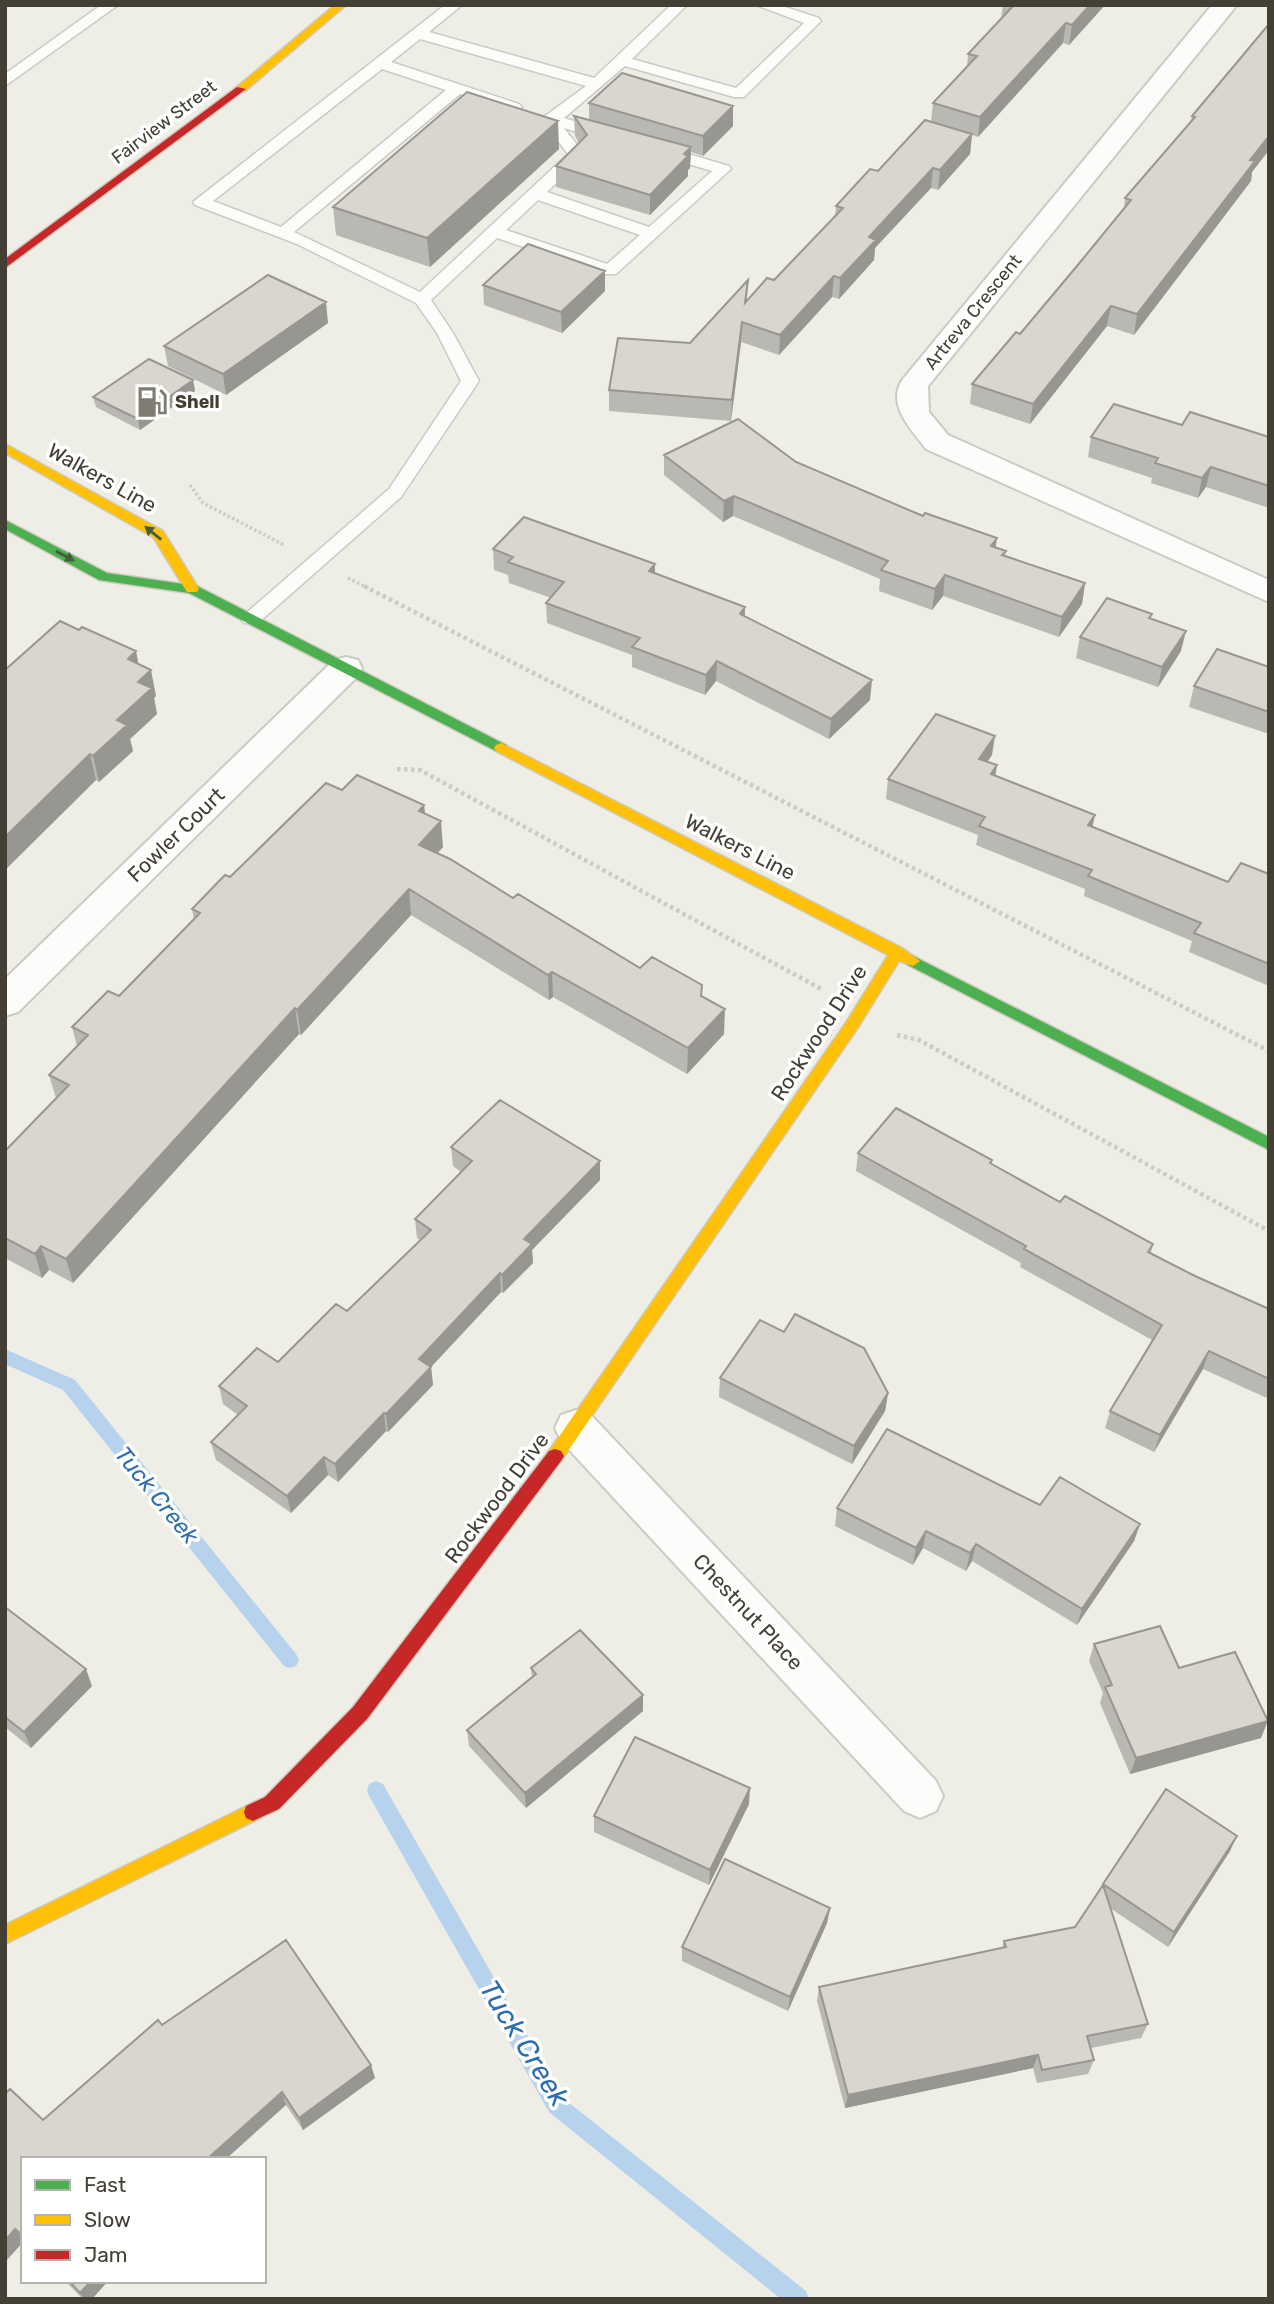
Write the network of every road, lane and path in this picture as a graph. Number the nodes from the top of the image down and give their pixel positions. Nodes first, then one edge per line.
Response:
1 (111, 5) edge
2 (341, 5) edge
3 (455, 5) edge
4 (680, 5) edge
5 (763, 5) edge
6 (1225, 5) edge
7 (418, 34) junction
8 (621, 60) junction
9 (380, 63) junction
10 (5, 81) edge
11 (597, 84) junction
12 (458, 88) junction
13 (552, 120) junction
14 (618, 139) edge
15 (644, 147) edge
16 (534, 193) junction
17 (496, 232) junction
18 (283, 233) junction
19 (651, 233) junction
20 (13, 255) edge
21 (5, 265) edge
22 (422, 299) junction
23 (5, 448) edge
24 (190, 485) dead end
25 (5, 524) edge
26 (317, 562) junction
27 (192, 589) junction
28 (1269, 592) edge
29 (251, 619) junction
30 (346, 668) junction
31 (897, 951) junction
32 (5, 1002) edge
33 (1269, 1051) edge
34 (1269, 1144) edge
35 (576, 1428) junction
36 (920, 1796) dead end
37 (5, 1935) edge

1 - 10 lane
2 - 20 main road, Fairview Street
3 - 7 lane
4 - 8 lane
5 - 8 lane
6 - 28 street, Artreva Crescent
7 - 9 lane
7 - 11 lane
8 - 11 lane
9 - 12 lane
9 - 18 lane
11 - 13 lane
12 - 13 lane
12 - 18 lane
13 - 14 lane
13 - 16 lane
15 - 19 lane
16 - 17 lane
16 - 19 lane
17 - 19 lane
17 - 22 lane
18 - 22 lane
20 - 21 main road, Fairview Street
22 - 26 lane
27 -> 23 main road, Walkers Line
24 - 26 path
25 -> 27 main road, Walkers Line
26 - 29 lane
26 - 33 path
27 - 29 main road, Walkers Line
29 - 30 main road, Walkers Line
30 - 31 main road, Walkers Line
30 - 32 street, Fowler Court
31 - 34 main road, Walkers Line
31 - 35 main road, Rockwood Drive
35 - 36 street, Chestnut Place
35 - 37 main road, Rockwood Drive

